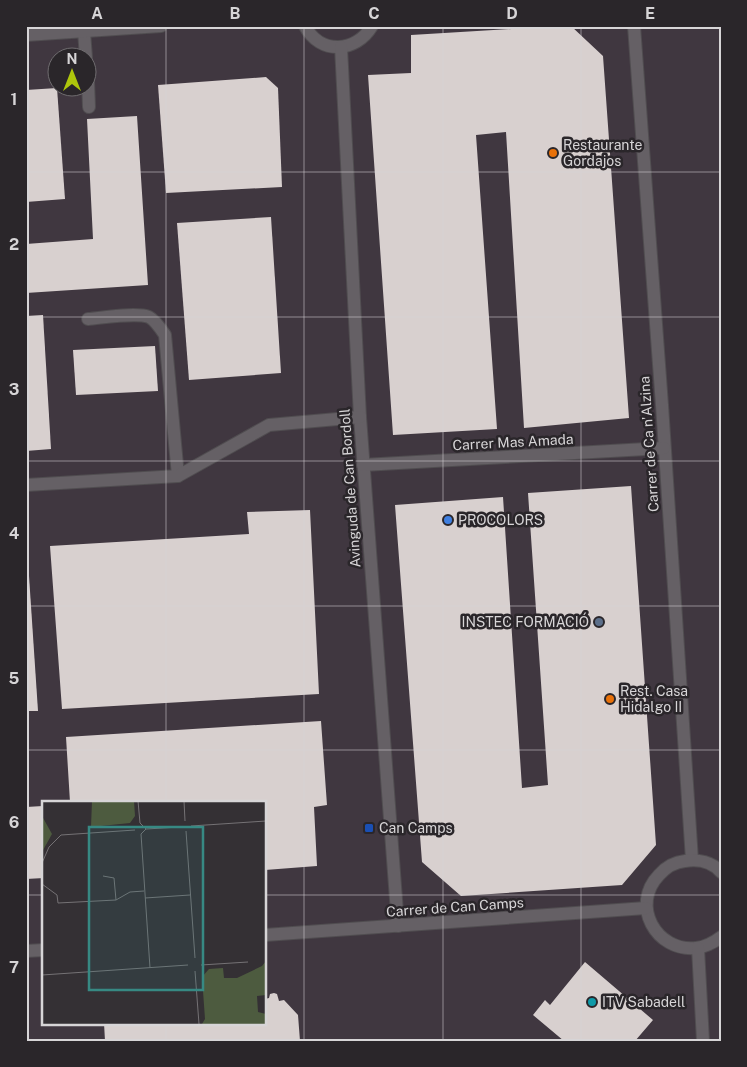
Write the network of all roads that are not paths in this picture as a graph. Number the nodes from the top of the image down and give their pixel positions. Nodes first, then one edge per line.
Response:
1 (161, 26) edge
2 (305, 26) edge
3 (372, 26) edge
4 (634, 26) edge
5 (84, 31) junction
6 (26, 35) edge
7 (341, 46) junction
8 (85, 48) edge
9 (89, 98) edge
10 (89, 107) dead end
11 (88, 319) dead end
12 (360, 417) junction
13 (664, 448) junction
14 (363, 465) junction
15 (178, 476) junction
16 (26, 485) edge
17 (692, 860) junction
18 (721, 872) edge
19 (646, 908) junction
20 (398, 926) junction
21 (266, 935) edge
22 (721, 937) edge
23 (698, 948) junction
24 (42, 950) edge
25 (26, 951) edge
26 (703, 1041) edge

1 - 5 street
2 - 7 street
3 - 7 street
4 - 13 street, Carrer de Ca n'Alzina
5 - 6 street
5 - 8 street
7 - 12 street, Avinguda de Can Bordoll
9 - 10 street
11 - 15 street
12 - 14 street, Avinguda de Can Bordoll
12 - 15 street
13 - 14 street, Carrer Mas Amada
13 - 17 street, Carrer de Ca n'Alzina
14 - 20 street, Avinguda de Can Bordoll
15 - 16 street
17 - 18 street
17 - 19 street
19 - 20 street, Carrer de Can Camps
19 - 23 street
20 - 21 street, Carrer de Can Camps
22 - 23 street
23 - 26 street
24 - 25 street

